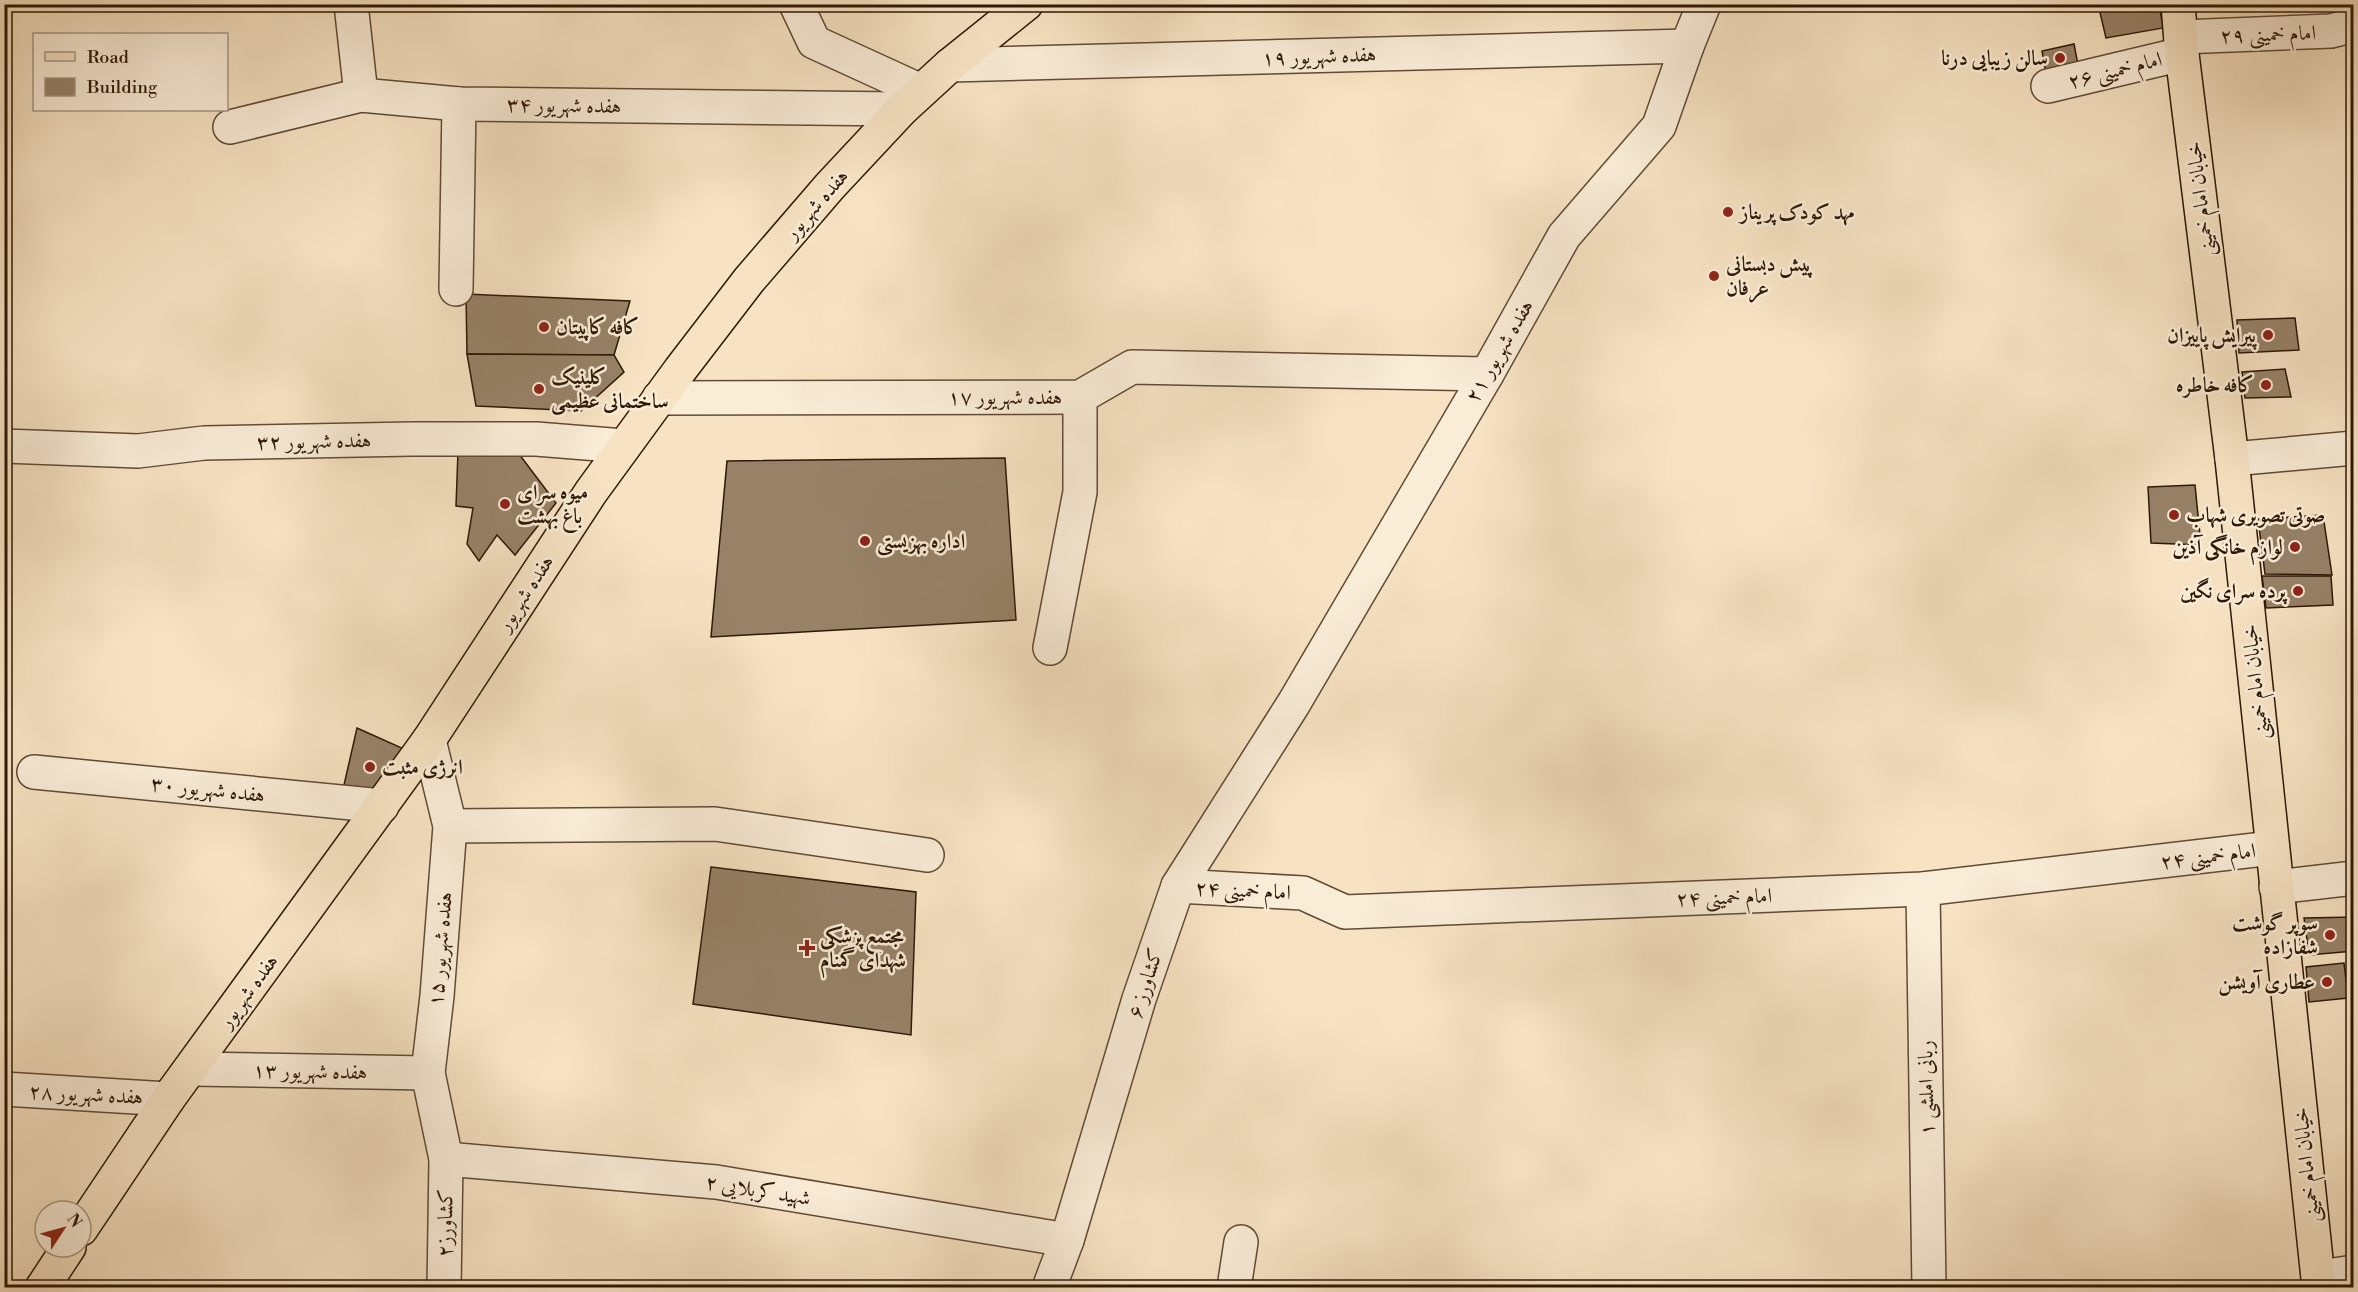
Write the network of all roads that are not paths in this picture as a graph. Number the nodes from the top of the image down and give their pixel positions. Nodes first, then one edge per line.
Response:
1 (351, 4) edge
2 (796, 4) edge
3 (1026, 4) edge
4 (1704, 4) edge
5 (2178, 4) edge
6 (2354, 25) edge
7 (1687, 46) junction
8 (2181, 46) junction
9 (950, 65) junction
10 (2048, 86) dead end
11 (361, 95) junction
12 (912, 100) junction
13 (459, 104) junction
14 (230, 127) dead end
15 (456, 289) dead end
16 (1487, 374) junction
17 (1080, 397) junction
18 (659, 398) junction
19 (4, 446) edge
20 (624, 446) junction
21 (2354, 448) edge
22 (2232, 459) junction
23 (1050, 648) dead end
24 (1294, 703) joint
25 (429, 740) junction
26 (34, 772) dead end
27 (382, 806) junction
28 (450, 826) junction
29 (2272, 848) junction
30 (927, 855) dead end
31 (2354, 878) edge
32 (1178, 886) junction
33 (2276, 887) junction
34 (1923, 889) junction
35 (192, 1069) junction
36 (428, 1073) junction
37 (4, 1089) edge
38 (168, 1099) junction
39 (446, 1159) junction
40 (93, 1211) edge
41 (1067, 1240) junction
42 (1241, 1242) dead end
43 (61, 1259) edge
44 (2354, 1272) edge
45 (2319, 1282) edge
46 (42, 1287) edge
47 (444, 1287) edge
48 (1049, 1287) edge
49 (1234, 1287) edge
50 (1929, 1287) edge

1 - 11 street
2 - 12 street
3 - 9 main road, هفده شهریور
4 - 7 street, هفده شهریور ۲۱
5 - 8 main road, خیابان امام خمینی
6 - 8 street, امام خمینی ۲۹
7 - 9 street, هفده شهریور ۱۹
7 - 16 street, هفده شهریور ۲۱
8 - 10 street, امام خمینی ۲۶
8 - 22 main road, خیابان امام خمینی
9 - 12 main road, هفده شهریور
11 - 13 street, هفده شهریور ۳۴
11 - 14 street, هفده شهریور ۳۴
12 - 13 street, هفده شهریور ۳۴
12 - 18 main road, هفده شهریور
13 - 15 street
16 - 17 street, هفده شهریور ۱۷
16 - 24 street, هفده شهریور ۲۱
17 - 18 street, هفده شهریور ۱۷
17 - 23 street
18 - 20 main road, هفده شهریور
19 - 20 street, هفده شهریور ۳۲
20 - 25 main road, هفده شهریور
21 - 22 street
22 - 29 main road, خیابان امام خمینی
24 - 32 street, کشاورز ۶
25 - 27 main road, هفده شهریور
25 - 28 street, هفده شهریور ۱۵
26 - 27 street, هفده شهریور ۳۰
27 - 35 main road, هفده شهریور
28 - 30 street
28 - 36 street, هفده شهریور ۱۵
29 - 33 main road, خیابان امام خمینی
29 - 34 street, امام خمینی ۲۴
31 - 33 street
32 - 34 street, امام خمینی ۲۴
32 - 41 street, کشاورز ۶
33 - 45 main road, خیابان امام خمینی
34 - 50 street, ربانی املشی ۱
35 - 36 street, هفده شهریور ۱۳
35 - 38 main road, هفده شهریور
36 - 39 street, هفده شهریور ۱۵
37 - 38 street, هفده شهریور ۲۸
38 - 40 main road, هفده شهریور
39 - 41 street, شهید کربلایی ۲
39 - 47 street, کشاورز۲
41 - 48 street, کشاورز ۶
42 - 49 street
43 - 46 main road
44 - 45 street

